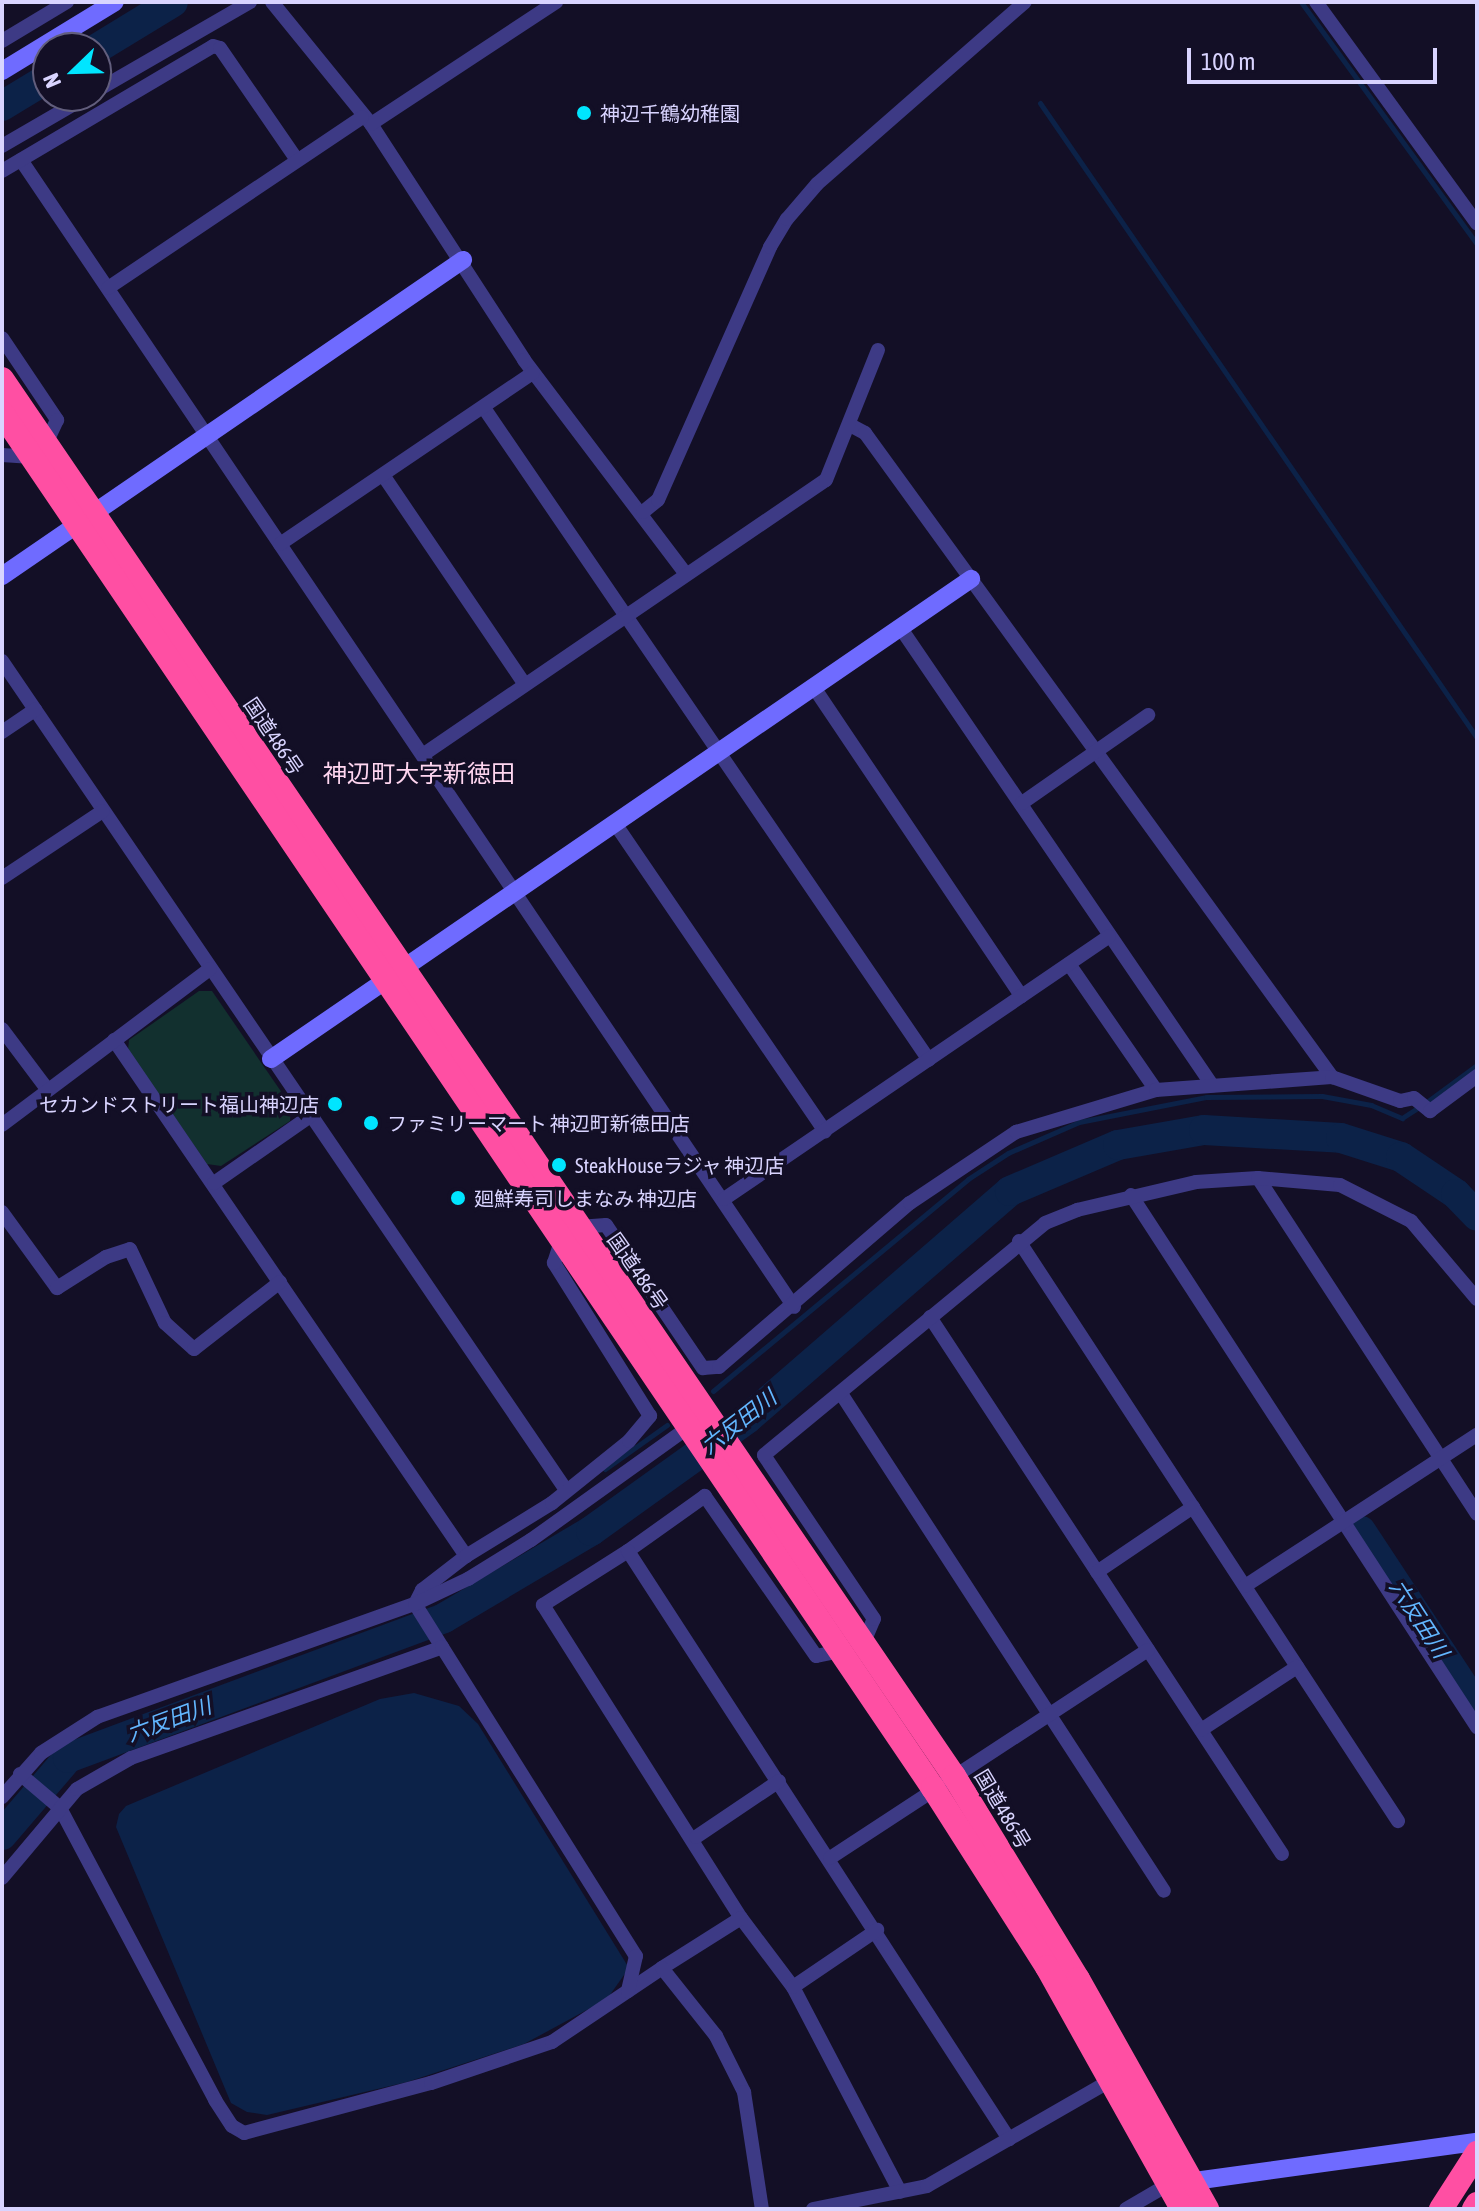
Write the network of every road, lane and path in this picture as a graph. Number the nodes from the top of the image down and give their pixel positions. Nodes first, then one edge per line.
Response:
1 (115, 2) edge
2 (250, 2) edge
3 (272, 2) edge
4 (556, 2) edge
5 (1025, 2) edge
6 (1316, 2) edge
7 (62, 3) edge
8 (2, 41) edge
9 (2, 71) edge
10 (112, 82) edge
11 (60, 112) edge
12 (366, 120) junction
13 (2, 146) edge
14 (21, 160) junction
15 (297, 160) junction
16 (2, 171) edge
17 (1477, 224) edge
18 (463, 260) junction
19 (108, 288) junction
20 (2, 338) edge
21 (878, 350) dead end
22 (533, 373) junction
23 (2, 379) edge
24 (484, 408) junction
25 (2, 413) edge
26 (850, 425) junction
27 (207, 435) junction
28 (39, 450) junction
29 (2, 455) edge
30 (383, 475) junction
31 (643, 512) junction
32 (85, 518) junction
33 (280, 544) junction
34 (686, 574) junction
35 (2, 576) edge
36 (971, 579) junction
37 (626, 616) junction
38 (902, 630) junction
39 (2, 661) edge
40 (524, 683) junction
41 (815, 689) junction
42 (35, 710) junction
43 (1148, 715) dead end
44 (2, 732) edge
45 (1096, 752) junction
46 (719, 753) junction
47 (424, 754) junction
48 (1022, 803) junction
49 (103, 811) junction
50 (616, 825) junction
51 (2, 878) edge
52 (517, 891) junction
53 (1109, 936) junction
54 (1069, 964) junction
55 (210, 969) junction
56 (396, 974) junction
57 (1021, 996) junction
58 (2, 1029) edge
59 (114, 1040) junction
60 (271, 1059) junction
61 (929, 1060) junction
62 (1477, 1076) edge
63 (1332, 1077) junction
64 (1212, 1085) junction
65 (47, 1089) junction
66 (1156, 1090) junction
67 (309, 1117) junction
68 (2, 1125) edge
69 (825, 1131) junction
70 (1258, 1178) junction
71 (214, 1183) junction
72 (1131, 1195) junction
73 (724, 1199) junction
74 (2, 1212) edge
75 (570, 1233) junction
76 (1019, 1241) junction
77 (280, 1282) junction
78 (1477, 1299) edge
79 (794, 1307) junction
80 (930, 1317) junction
81 (842, 1395) junction
82 (697, 1424) junction
83 (1477, 1435) edge
84 (1441, 1459) junction
85 (566, 1490) junction
86 (1193, 1507) junction
87 (1477, 1514) edge
88 (1344, 1522) junction
89 (628, 1551) junction
90 (466, 1556) junction
91 (1097, 1572) junction
92 (1245, 1586) junction
93 (416, 1606) junction
94 (441, 1645) junction
95 (852, 1647) junction
96 (1148, 1650) junction
97 (1297, 1667) junction
98 (1049, 1714) junction
99 (1477, 1727) edge
100 (1201, 1730) junction
101 (22, 1776) junction
102 (954, 1776) junction
103 (779, 1781) junction
104 (933, 1788) junction
105 (2, 1797) edge
106 (56, 1805) junction
107 (1398, 1821) dead end
108 (696, 1837) dead end
109 (1282, 1854) dead end
110 (830, 1858) junction
111 (2, 1878) edge
112 (1164, 1891) dead end
113 (741, 1918) junction
114 (877, 1930) junction
115 (662, 1968) junction
116 (793, 1987) junction
117 (628, 1991) junction
118 (1111, 2080) junction
119 (1009, 2139) junction
120 (1477, 2142) edge
121 (1477, 2153) edge
122 (1181, 2183) junction
123 (900, 2192) junction
124 (762, 2209) edge
125 (813, 2209) edge
126 (1126, 2209) edge
127 (1182, 2209) edge
128 (1207, 2209) edge
129 (1441, 2209) edge

1 - 9 street
2 - 10 street
3 - 12 street
4 - 12 street
5 - 31 street
6 - 17 street
7 - 8 street
11 - 13 street
12 - 15 street
12 - 18 street
14 - 15 street
14 - 16 street
14 - 19 street
15 - 19 street
18 - 22 street
18 - 27 street
19 - 27 street
20 - 28 street
21 - 26 street
22 - 24 street
22 - 31 street
23 - 28 highway, 国道486号
24 - 30 street
24 - 37 street
25 - 28 highway, 国道486号
26 - 34 street
26 - 36 street
27 - 32 street
27 - 33 street
28 - 29 street
28 - 32 highway, 国道486号
30 - 33 street
30 - 40 street
31 - 34 street
32 - 35 street
32 - 56 highway, 国道486号
33 - 47 street
34 - 37 street
36 - 38 street
36 - 45 street
37 - 40 street
37 - 46 street
38 - 41 street
38 - 48 street
39 - 42 street
40 - 47 street
41 - 46 street
41 - 57 street
42 - 44 street
42 - 49 street
43 - 45 street
45 - 48 street
45 - 63 street
46 - 50 street
46 - 61 street
47 - 52 street
48 - 53 street
49 - 51 street
49 - 55 street
50 - 52 street
50 - 69 street
52 - 56 street
52 - 73 street
53 - 54 street
53 - 64 street
54 - 57 street
54 - 66 street
55 - 59 street
55 - 60 street
56 - 60 street
56 - 75 highway, 国道486号
57 - 61 street
58 - 65 street
59 - 65 street
59 - 71 street
60 - 67 street
61 - 69 street
62 - 63 street
63 - 64 street
64 - 66 street
65 - 68 street
66 - 79 street
67 - 71 street
67 - 85 street
69 - 73 street
70 - 72 street
70 - 78 street
70 - 84 street
71 - 77 street
72 - 76 street
72 - 88 street
73 - 79 street
74 - 77 street
75 - 79 street
75 - 82 highway, 国道486号
75 - 85 street
76 - 80 street
76 - 86 street
77 - 90 street
80 - 81 street
80 - 91 street
81 - 95 street
81 - 98 street
82 - 93 street
82 - 95 highway, 国道486号
83 - 84 street
84 - 87 street
84 - 88 street
85 - 90 street
86 - 91 street
86 - 92 street
88 - 92 street
88 - 99 street
89 - 95 street
89 - 103 street
89 - 113 street
90 - 93 street
91 - 96 street
92 - 97 street
93 - 94 street
93 - 101 street
94 - 106 street
94 - 117 street
95 - 102 highway, 国道486号
95 - 104 highway, 国道486号
96 - 98 street
96 - 100 street
97 - 100 street
97 - 107 street
98 - 102 street
98 - 112 street
100 - 109 street
101 - 105 street
101 - 106 street
102 - 104 street
102 - 122 highway, 国道486号
103 - 108 street
103 - 110 street
104 - 110 street
104 - 118 highway, 国道486号
106 - 111 street
106 - 117 street
110 - 114 street
113 - 115 street
113 - 116 street
114 - 116 street
114 - 119 street
115 - 117 street
115 - 124 street
116 - 123 street
118 - 119 street
118 - 122 highway, 国道486号
119 - 123 street
120 - 122 street
121 - 129 highway
122 - 126 street
122 - 127 highway, 国道486号
122 - 128 highway, 国道486号
123 - 125 street

